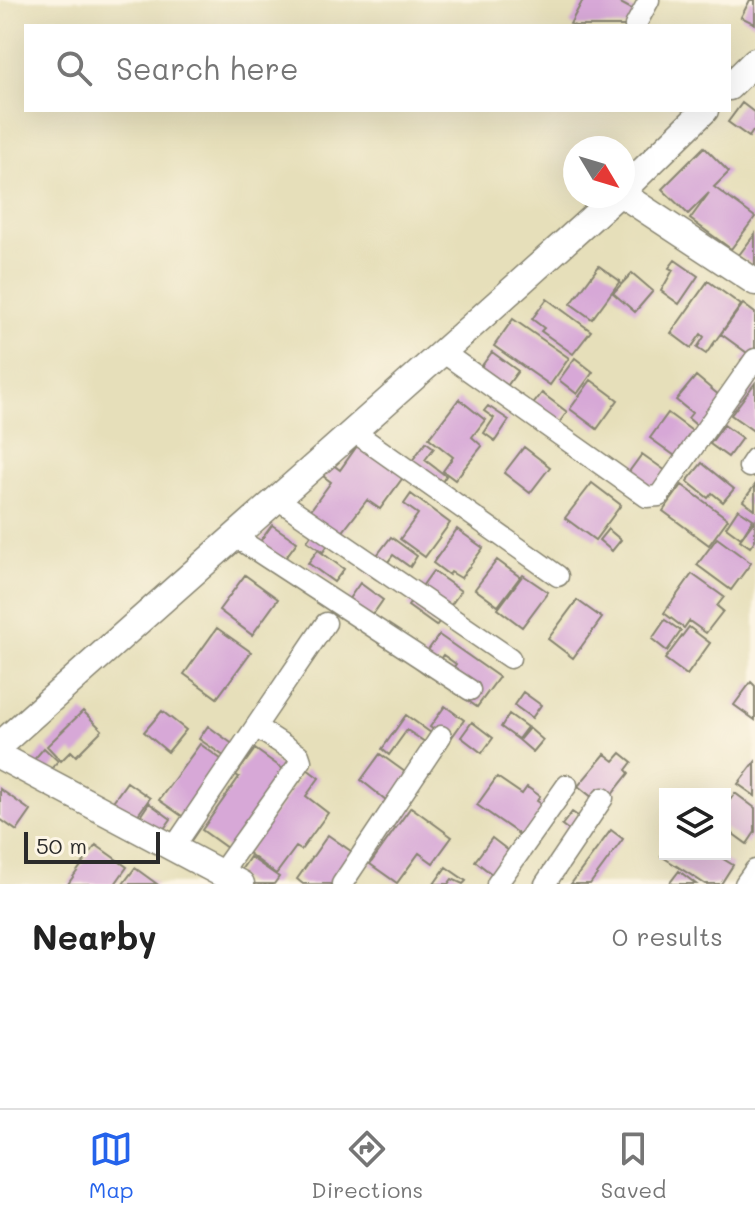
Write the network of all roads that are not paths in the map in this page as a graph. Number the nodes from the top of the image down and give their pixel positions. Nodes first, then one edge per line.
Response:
1 (649, 0) edge
2 (636, 24) edge
3 (755, 61) edge
4 (731, 85) edge
5 (703, 112) edge
6 (635, 180) edge
7 (635, 200) edge
8 (603, 208) edge
9 (755, 282) edge
10 (444, 353) junction
11 (755, 359) edge
12 (353, 431) junction
13 (276, 498) junction
14 (234, 536) junction
15 (558, 576) dead end
16 (326, 623) dead end
17 (510, 658) dead end
18 (470, 690) dead end
19 (256, 727) junction
20 (441, 736) dead end
21 (0, 745) edge
22 (0, 756) edge
23 (567, 785) dead end
24 (603, 798) dead end
25 (174, 847) junction
26 (755, 870) edge
27 (231, 878) edge
28 (342, 884) edge
29 (497, 884) edge
30 (545, 884) edge
31 (745, 884) edge

1 - 2 street
3 - 4 street
5 - 6 street
7 - 9 street
8 - 10 street
10 - 11 street
10 - 12 street
12 - 13 street
12 - 15 street
13 - 14 street
13 - 17 street
14 - 18 street
14 - 21 street
16 - 19 street
19 - 25 street
19 - 27 street
20 - 28 street
22 - 25 street
23 - 29 street
24 - 30 street
25 - 27 street
26 - 31 street

